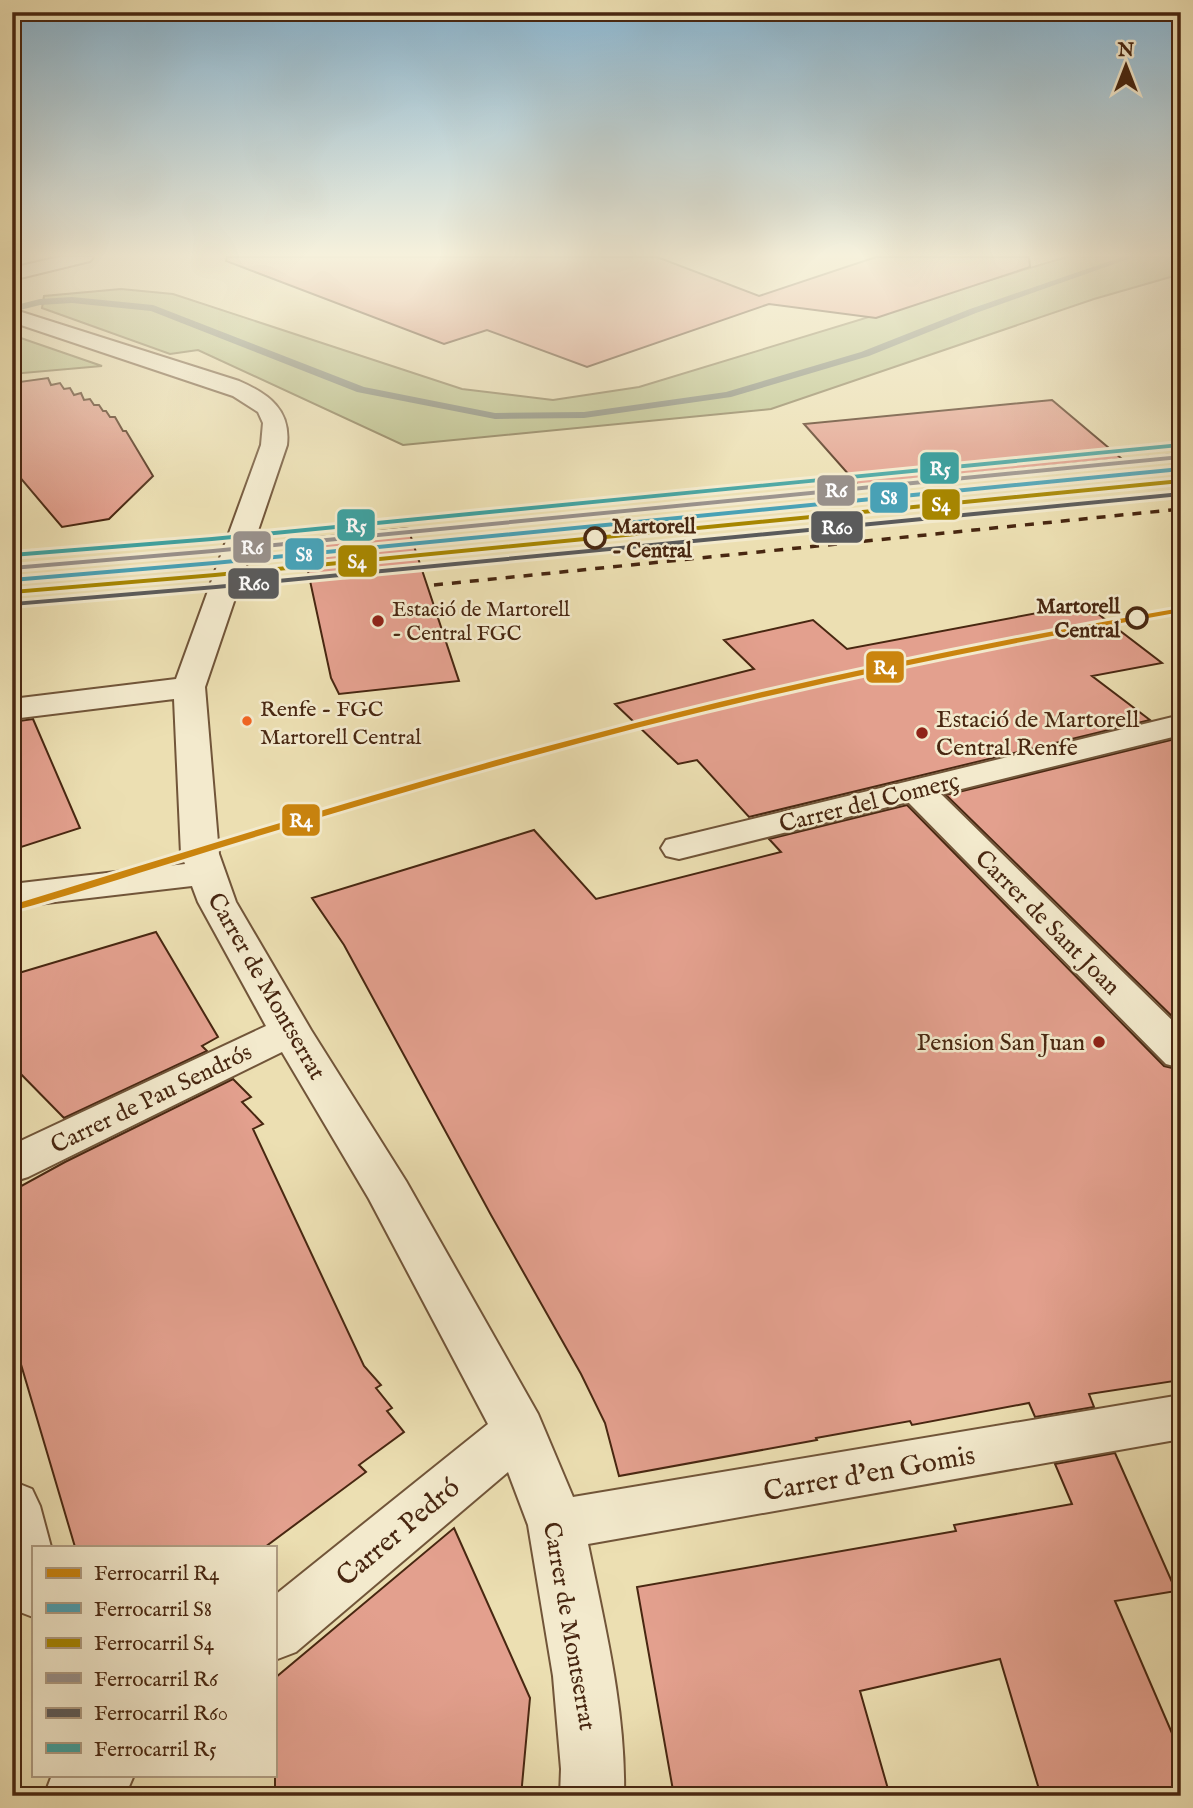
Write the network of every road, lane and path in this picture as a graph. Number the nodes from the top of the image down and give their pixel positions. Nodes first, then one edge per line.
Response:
1 (94, 341) edge
2 (189, 687) junction
3 (12, 709) edge
4 (1181, 725) edge
5 (916, 790) junction
6 (679, 848) dead end
7 (204, 873) junction
8 (12, 895) edge
9 (290, 1031) junction
10 (1181, 1054) edge
11 (12, 1165) edge
12 (1181, 1417) edge
13 (519, 1430) junction
14 (12, 1506) edge
15 (556, 1525) junction
16 (32, 1586) edge
17 (276, 1631) edge
18 (592, 1796) edge

1 - 2 street, Carrer de Montserrat
2 - 3 street
2 - 7 street, Carrer de Montserrat
4 - 5 street, Carrer del Comerç
5 - 6 street, Carrer del Comerç
5 - 10 street, Carrer de Sant Joan
7 - 8 street
7 - 9 street, Carrer de Montserrat
9 - 11 street, Carrer de Pau Sendrós
9 - 13 street, Carrer de Montserrat
12 - 15 street, Carrer d'en Gomis
13 - 15 street, Carrer de Montserrat
13 - 17 street, Carrer Pedró
14 - 16 street
15 - 18 street, Carrer de Montserrat

